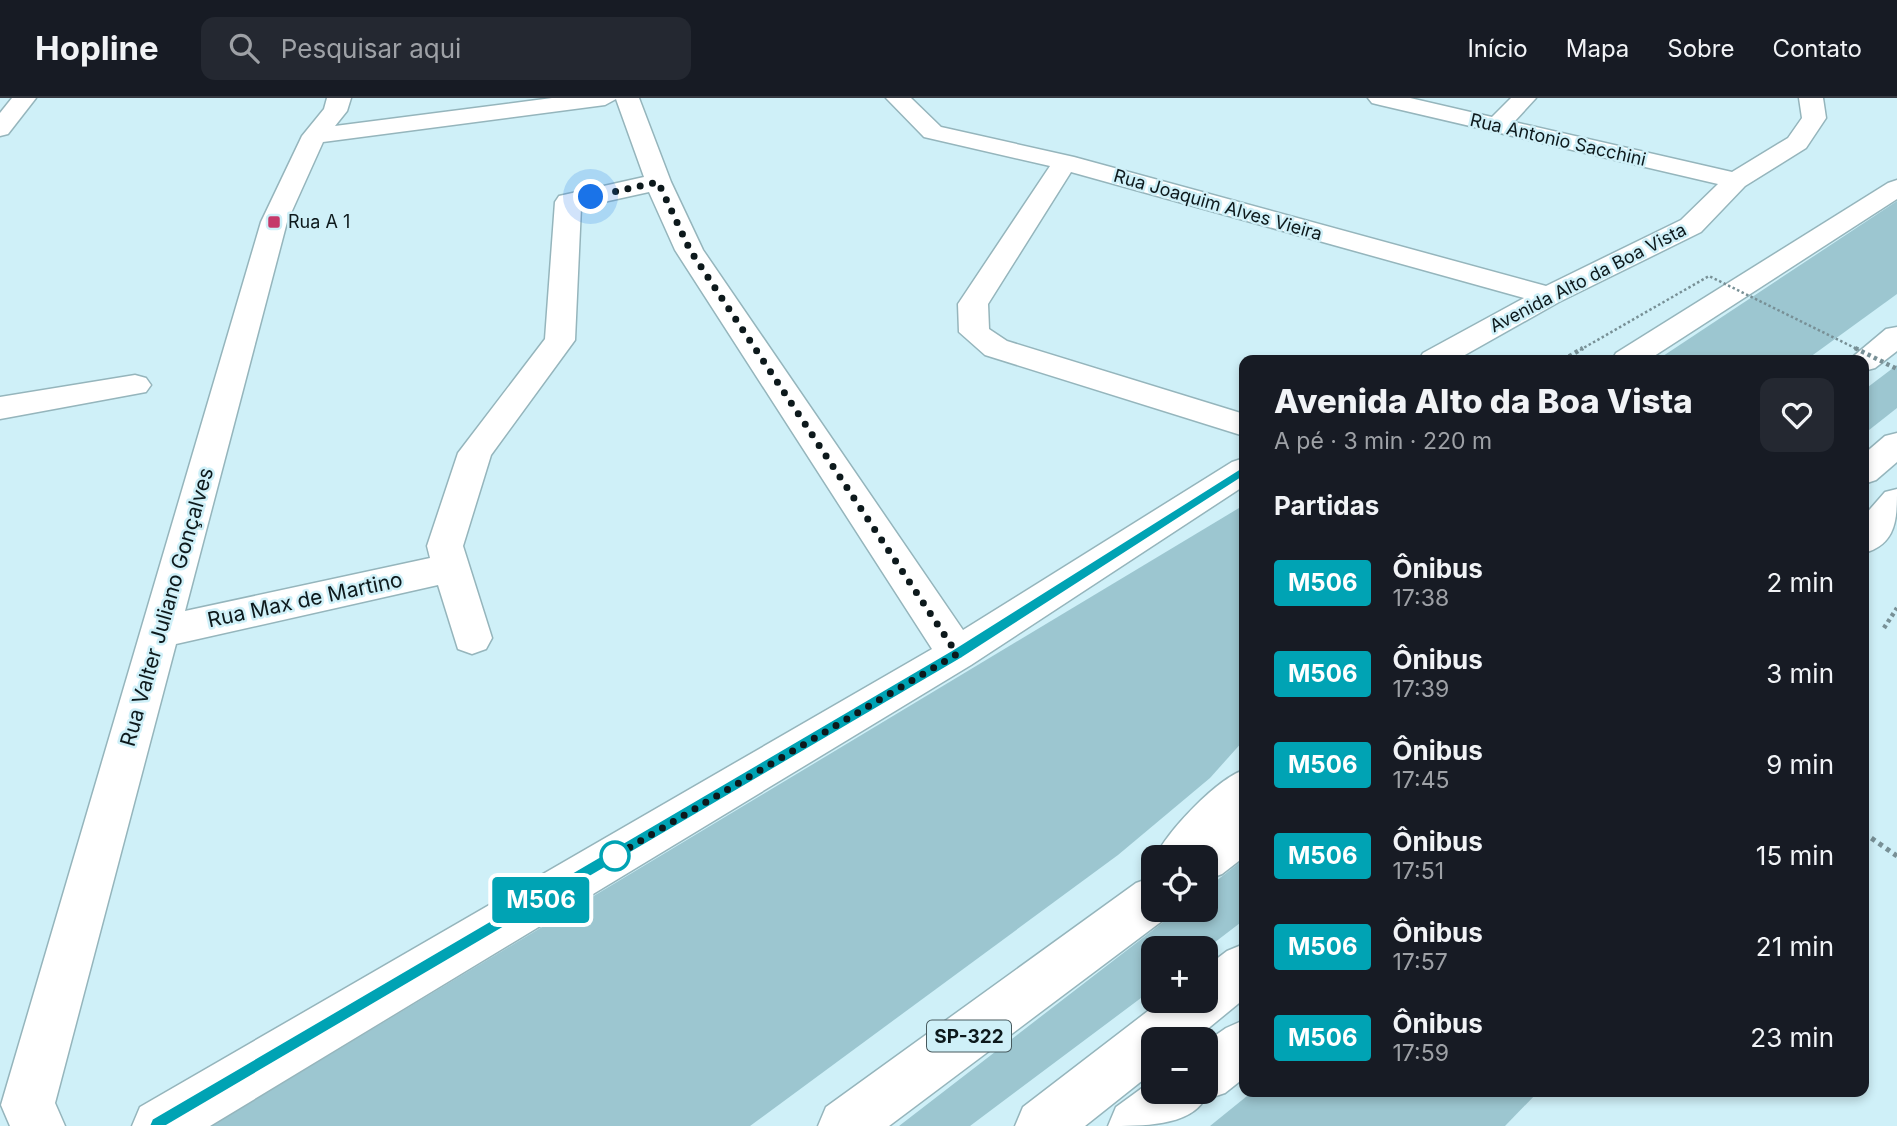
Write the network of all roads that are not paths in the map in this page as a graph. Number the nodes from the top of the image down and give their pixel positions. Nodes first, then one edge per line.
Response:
1 (24, 98) edge
2 (339, 98) edge
3 (605, 98) edge
4 (627, 98) edge
5 (898, 98) edge
6 (1380, 98) edge
7 (1524, 98) edge
8 (1811, 98) edge
9 (1497, 126) junction
10 (0, 129) edge
11 (314, 136) junction
12 (1065, 162) junction
13 (1736, 181) junction
14 (658, 182) junction
15 (1897, 188) edge
16 (1549, 296) junction
17 (1897, 336) edge
18 (1443, 355) edge
19 (1635, 355) edge
20 (1869, 357) edge
21 (135, 385) dead end
22 (0, 408) edge
23 (1239, 423) edge
24 (1897, 444) edge
25 (1869, 468) edge
26 (1239, 473) edge
27 (1897, 502) edge
28 (1869, 534) edge
29 (451, 568) junction
30 (159, 632) junction
31 (472, 638) dead end
32 (957, 654) junction
33 (1239, 794) edge
34 (1239, 834) edge
35 (1190, 845) edge
36 (1218, 850) edge
37 (1141, 895) edge
38 (1141, 908) edge
39 (1092, 945) junction
40 (1239, 972) edge
41 (1218, 988) edge
42 (1186, 1013) edge
43 (1239, 1050) edge
44 (1218, 1065) edge
45 (1165, 1104) edge
46 (38, 1126) edge
47 (159, 1126) edge
48 (845, 1126) edge
49 (1042, 1126) edge
50 (1135, 1126) edge

1 - 10 main road
2 - 11 main road, Rua Valter Juliano Gonçalves
3 - 11 main road
4 - 14 main road
5 - 12 main road, Rua Joaquim Alves Vieira
6 - 9 main road, Rua Antonio Sacchini
7 - 9 main road
8 - 13 main road, Avenida Alto da Boa Vista
9 - 13 main road, Rua Antonio Sacchini
11 - 30 main road, Rua Valter Juliano Gonçalves
12 - 16 main road, Rua Joaquim Alves Vieira
12 - 23 main road
13 - 16 main road, Avenida Alto da Boa Vista
14 - 29 main road
14 - 32 main road
15 - 19 main road
16 - 18 main road, Avenida Alto da Boa Vista
17 - 20 main road
21 - 22 main road
24 - 25 main road
26 - 32 main road
27 - 28 main road
29 - 30 main road, Rua Max de Martino
29 - 31 main road
30 - 46 main road, Rua Valter Juliano Gonçalves
32 - 47 main road
33 - 35 main road
34 - 36 main road
37 - 39 main road
38 - 39 main road, SP-322
39 - 48 main road, SP-322
40 - 41 main road
42 - 49 main road
43 - 44 main road
45 - 50 main road

